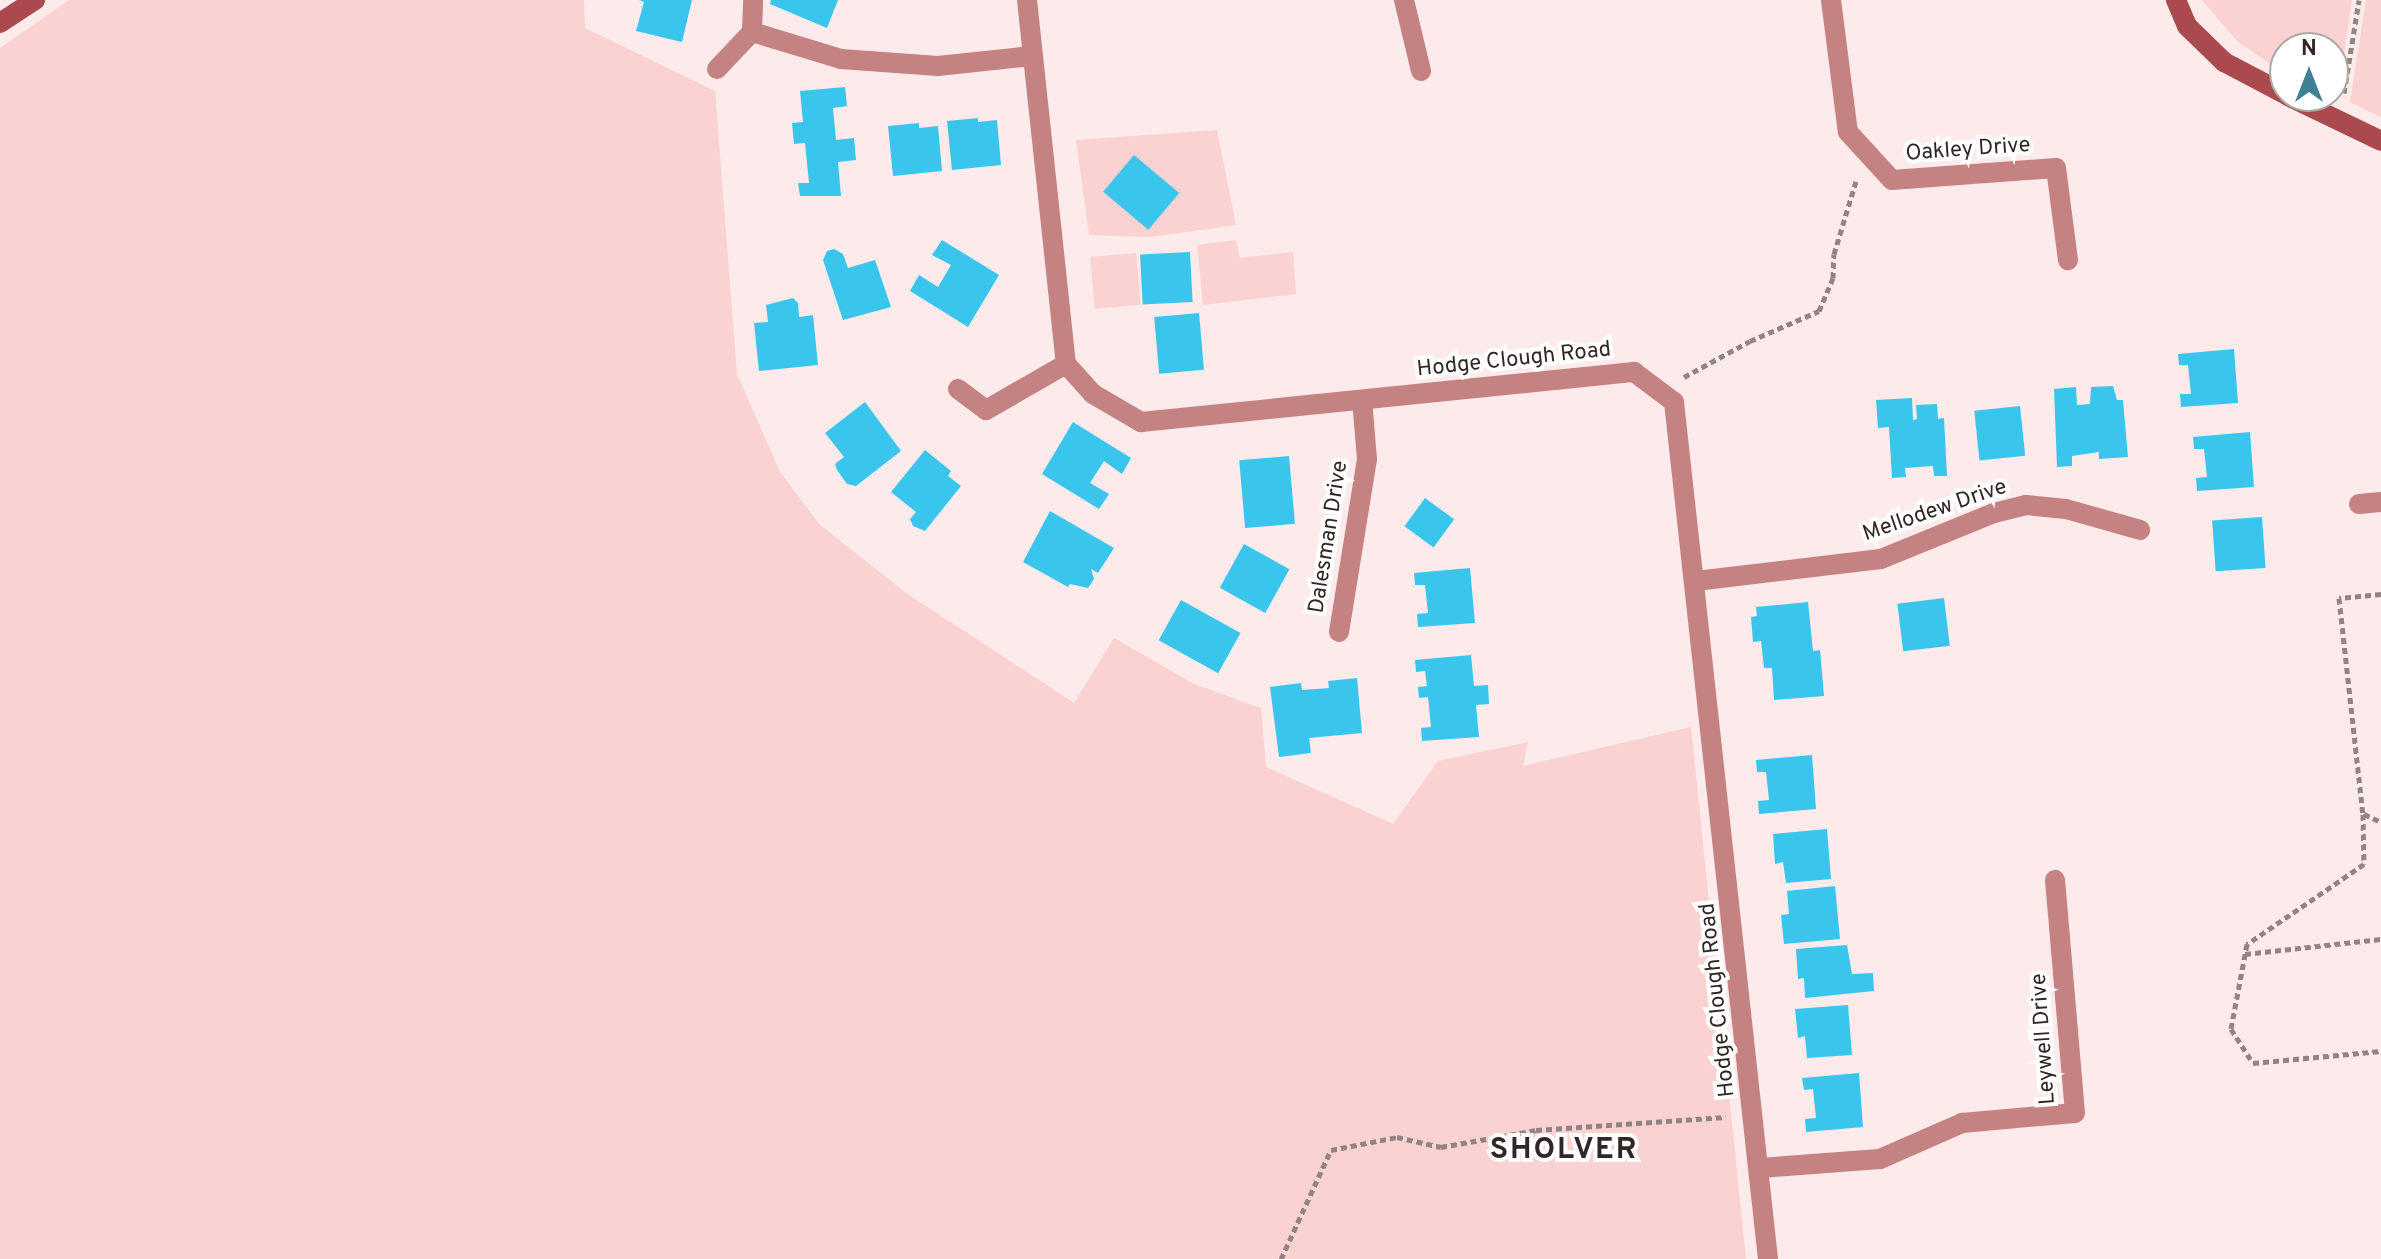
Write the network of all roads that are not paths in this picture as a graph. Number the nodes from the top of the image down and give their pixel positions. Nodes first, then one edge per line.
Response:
1 (35, 0) edge
2 (753, 0) edge
3 (1027, 0) edge
4 (1404, 0) edge
5 (1831, 0) edge
6 (2176, 0) edge
7 (0, 23) edge
8 (752, 32) junction
9 (1031, 56) junction
10 (717, 69) dead end
11 (1421, 71) dead end
12 (2269, 86) edge
13 (2319, 112) edge
14 (2381, 141) edge
15 (2068, 260) dead end
16 (1066, 364) junction
17 (958, 389) dead end
18 (1362, 400) junction
19 (2381, 502) edge
20 (2359, 504) dead end
21 (2140, 530) dead end
22 (1696, 581) junction
23 (1339, 632) dead end
24 (2055, 880) dead end
25 (1760, 1168) junction
26 (1768, 1259) edge

1 - 7 street
2 - 8 street
3 - 9 street
4 - 11 street
5 - 15 street, Oakley Drive
6 - 12 street
8 - 9 street
8 - 10 street
9 - 16 street
13 - 14 street
16 - 17 street
16 - 18 street, Hodge Clough Road
18 - 22 street, Hodge Clough Road
18 - 23 street, Dalesman Drive
19 - 20 street
21 - 22 street, Mellodew Drive
22 - 25 street, Hodge Clough Road
24 - 25 street, Leywell Drive
25 - 26 street, Hodge Clough Road

